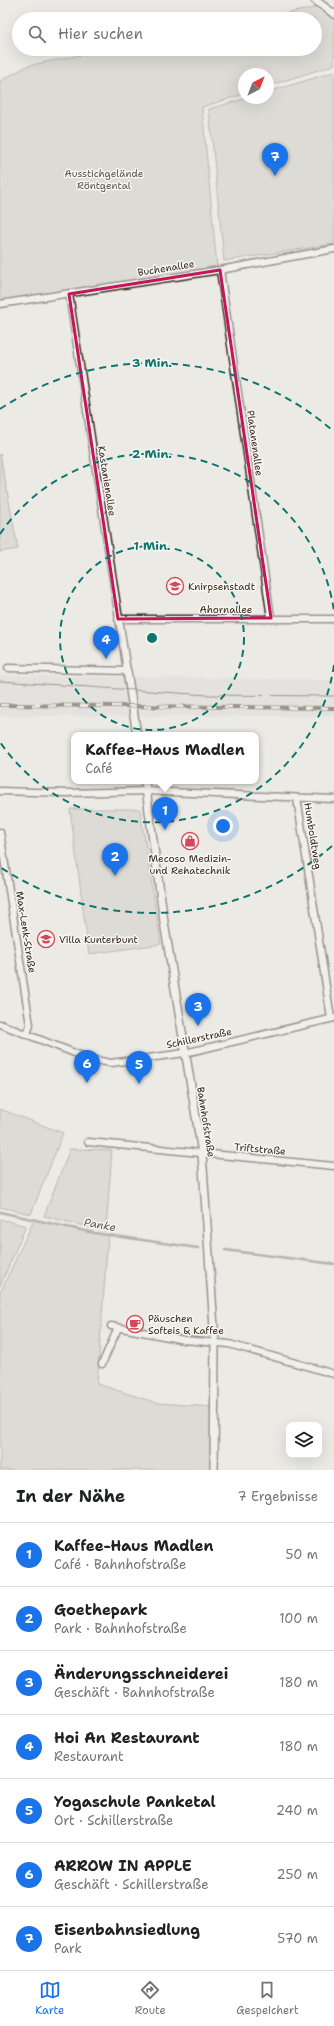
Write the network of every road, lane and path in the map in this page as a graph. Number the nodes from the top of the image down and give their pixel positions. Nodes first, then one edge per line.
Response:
1 (315, 0) edge
2 (334, 14) edge
3 (334, 249) edge
4 (220, 270) junction
5 (69, 294) junction
6 (0, 304) edge
7 (271, 618) junction
8 (118, 619) junction
9 (334, 619) edge
10 (8, 668) dead end
11 (127, 671) junction
12 (137, 732) edge
13 (145, 784) edge
14 (0, 791) edge
15 (146, 791) junction
16 (297, 798) junction
17 (334, 799) edge
18 (0, 832) edge
19 (332, 1018) edge
20 (0, 1024) edge
21 (27, 1035) junction
22 (185, 1053) junction
23 (88, 1142) dead end
24 (202, 1153) junction
25 (334, 1166) edge
26 (111, 1326) dead end
27 (118, 1328) junction
28 (215, 1342) junction
29 (102, 1364) dead end
30 (334, 1374) edge
31 (214, 1470) edge

1 - 2 street
3 - 4 street, Buchenallee
4 - 5 street, Buchenallee
4 - 7 street, Platanenallee
5 - 6 street, Buchenallee
5 - 8 street, Kastanienallee
7 - 8 street, Ahornallee
7 - 9 street, Ahornallee
8 - 11 street, Kastanienallee
10 - 11 street
11 - 12 street
13 - 15 street, Bahnhofstraße
14 - 15 street
15 - 16 street
15 - 22 street, Bahnhofstraße
16 - 17 street
16 - 19 street, Humboldtweg
18 - 21 street, Max-Lenk-Straße
19 - 22 street, Schillerstraße
20 - 21 street, Schillerstraße
21 - 22 street, Schillerstraße
22 - 24 street, Bahnhofstraße
23 - 24 street, Triftstraße
24 - 25 street, Triftstraße
24 - 28 street, Bahnhofstraße
26 - 27 street
27 - 28 street
27 - 29 street
28 - 30 street
28 - 31 street, Bahnhofstraße

